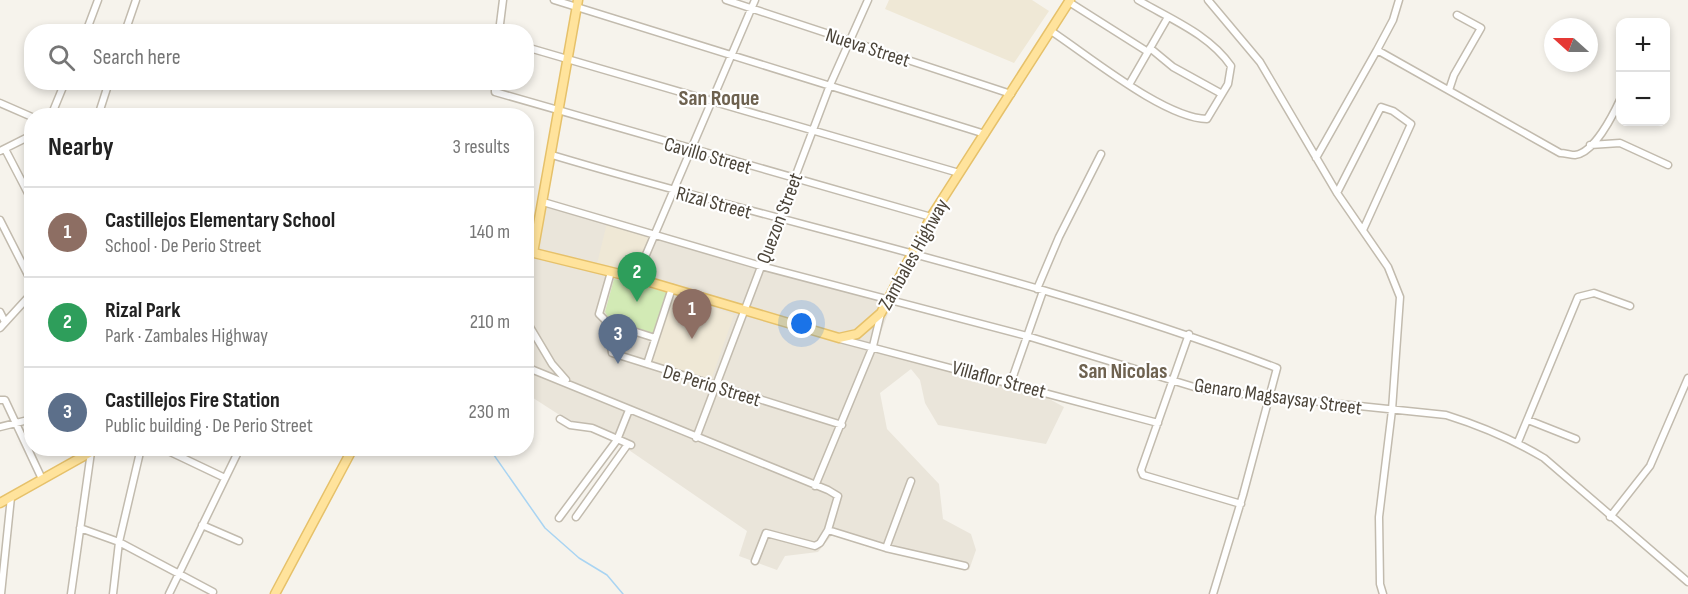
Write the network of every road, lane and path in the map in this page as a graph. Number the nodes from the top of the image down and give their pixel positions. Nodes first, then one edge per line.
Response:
1 (98, 0) edge
2 (136, 0) edge
3 (503, 0) edge
4 (554, 0) edge
5 (726, 0) edge
6 (755, 0) edge
7 (868, 0) edge
8 (1138, 0) edge
9 (1208, 0) edge
10 (1399, 0) edge
11 (1070, 1) edge
12 (578, 3) edge
13 (752, 8) junction
14 (1457, 15) dead end
15 (1168, 17) junction
16 (89, 24) edge
17 (128, 24) edge
18 (500, 24) edge
19 (1051, 31) junction
20 (849, 41) junction
21 (534, 49) edge
22 (1149, 50) junction
23 (1377, 50) junction
24 (733, 56) junction
25 (569, 57) junction
26 (1130, 83) junction
27 (830, 85) junction
28 (62, 90) edge
29 (106, 90) edge
30 (495, 90) edge
31 (1449, 90) junction
32 (1011, 94) junction
33 (1222, 94) junction
34 (713, 102) junction
35 (0, 103) edge
36 (54, 108) edge
37 (101, 108) edge
38 (1616, 108) edge
39 (560, 111) junction
40 (24, 114) edge
41 (813, 130) junction
42 (985, 134) junction
43 (24, 139) edge
44 (1589, 145) junction
45 (3, 150) edge
46 (691, 150) junction
47 (1101, 154) dead end
48 (552, 155) junction
49 (1316, 158) junction
50 (1668, 165) dead end
51 (959, 173) junction
52 (793, 180) junction
53 (24, 187) edge
54 (673, 191) junction
55 (1338, 193) junction
56 (543, 202) junction
57 (931, 217) junction
58 (0, 220) edge
59 (779, 220) junction
60 (1363, 230) junction
61 (654, 234) junction
62 (534, 237) edge
63 (534, 253) edge
64 (912, 254) junction
65 (761, 266) junction
66 (24, 267) edge
67 (611, 272) junction
68 (636, 278) junction
69 (672, 288) junction
70 (1040, 290) junction
71 (890, 301) junction
72 (24, 302) edge
73 (1630, 306) dead end
74 (744, 310) junction
75 (0, 312) edge
76 (881, 313) junction
77 (608, 322) junction
78 (3, 325) edge
79 (534, 334) edge
80 (1188, 334) junction
81 (1027, 336) junction
82 (655, 338) junction
83 (839, 338) junction
84 (873, 345) junction
85 (647, 364) junction
86 (534, 370) edge
87 (1688, 378) edge
88 (1172, 380) junction
89 (568, 382) junction
90 (1011, 382) junction
91 (715, 387) junction
92 (1268, 398) junction
93 (0, 400) edge
94 (629, 410) junction
95 (1392, 410) junction
96 (560, 419) dead end
97 (1528, 420) junction
98 (24, 421) edge
99 (13, 423) junction
100 (1158, 423) junction
101 (842, 425) junction
102 (0, 427) edge
103 (696, 438) junction
104 (1576, 438) dead end
105 (617, 440) junction
106 (1518, 442) junction
107 (24, 444) edge
108 (30, 456) edge
109 (83, 456) edge
110 (93, 456) edge
111 (139, 456) edge
112 (179, 456) edge
113 (236, 456) edge
114 (349, 456) edge
115 (225, 478) junction
116 (42, 479) junction
117 (911, 482) dead end
118 (815, 486) junction
119 (11, 497) junction
120 (0, 503) edge
121 (1241, 504) junction
122 (576, 517) dead end
123 (1610, 517) junction
124 (559, 518) dead end
125 (202, 525) junction
126 (80, 528) junction
127 (828, 530) junction
128 (239, 541) dead end
129 (118, 542) junction
130 (886, 548) junction
131 (755, 561) dead end
132 (965, 566) dead end
133 (179, 573) junction
134 (1688, 582) edge
135 (213, 592) dead end
136 (1, 594) edge
137 (71, 594) edge
138 (113, 594) edge
139 (169, 594) edge
140 (275, 594) edge
141 (1213, 594) edge
142 (1383, 594) edge

1 - 16 street
2 - 17 street
3 - 18 street
4 - 12 street
5 - 13 street, Nueva Street
6 - 13 street
7 - 20 street, Quezon Street
8 - 15 street
9 - 49 street
10 - 23 street
11 - 19 main road, Zambales Highway
11 - 22 street
12 - 24 street
12 - 25 main road
13 - 20 street, Nueva Street
13 - 24 street
14 - 31 street
15 - 22 street
15 - 33 street
19 - 26 street
19 - 32 main road, Zambales Highway
20 - 27 street, Quezon Street
20 - 32 street, Nueva Street
21 - 25 street
22 - 26 street
22 - 33 street
23 - 31 street
23 - 49 street
24 - 27 street
24 - 34 street
25 - 34 street
25 - 39 main road
26 - 33 street
27 - 41 street, Quezon Street
27 - 42 street
28 - 36 street
29 - 37 street
30 - 39 street, Cavillo Street
31 - 44 street
32 - 42 main road, Zambales Highway
34 - 41 street
34 - 46 street
35 - 40 street
38 - 44 street
39 - 46 street, Cavillo Street
39 - 48 main road
41 - 51 street
41 - 52 street, Quezon Street
42 - 51 main road, Zambales Highway
43 - 45 street
44 - 50 street
45 - 53 street
46 - 52 street, Cavillo Street
46 - 54 street
47 - 70 street
48 - 54 street, Rizal Street
48 - 56 main road
49 - 55 street
51 - 57 main road, Zambales Highway
52 - 57 street, Cavillo Street
52 - 59 street, Quezon Street
54 - 59 street, Rizal Street
54 - 61 street
55 - 60 street
55 - 60 street
56 - 61 street, Genaro Magsaysay Street
56 - 62 main road
57 - 64 main road, Zambales Highway
58 - 66 street
59 - 64 street, Rizal Street
59 - 65 street, Quezon Street
60 - 95 street
61 - 65 street, Genaro Magsaysay Street
61 - 68 street
63 - 67 main road
64 - 70 street, Rizal Street
64 - 71 main road, Zambales Highway
65 - 71 street, Genaro Magsaysay Street
65 - 74 street, Quezon Street
67 - 68 main road
67 - 77 street
68 - 69 main road
69 - 74 main road
69 - 82 street
70 - 80 street, Rizal Street
70 - 81 street
71 - 76 main road, Zambales Highway
71 - 81 street, Genaro Magsaysay Street
72 - 78 street
73 - 97 street
74 - 83 main road
74 - 91 street, Quezon Street
75 - 78 street
76 - 83 main road, Zambales Highway
76 - 84 street
77 - 82 street
77 - 85 street, De Perio Street
79 - 89 street
80 - 88 street
80 - 92 street, Rizal Street
81 - 88 street, Genaro Magsaysay Street
81 - 90 street
82 - 85 street
83 - 84 street, Villaflor Street
84 - 90 street, Villaflor Street
84 - 101 street
85 - 91 street, De Perio Street
86 - 89 street
87 - 123 street
88 - 92 street, Genaro Magsaysay Street
88 - 100 street
89 - 94 street
90 - 100 street, Villaflor Street
91 - 101 street, De Perio Street
91 - 103 street, Quezon Street
92 - 95 street, Genaro Magsaysay Street
92 - 121 street
93 - 99 street
94 - 103 street
94 - 105 street
95 - 106 street, Genaro Magsaysay Street
95 - 142 street
96 - 105 street
97 - 104 street
97 - 106 street
98 - 99 street
99 - 102 street
99 - 107 street
100 - 121 street
101 - 118 street
103 - 118 street
105 - 122 street
105 - 124 street
106 - 123 street, Genaro Magsaysay Street
108 - 116 street
109 - 116 main road
110 - 126 street
111 - 129 street
112 - 115 street
113 - 115 street
114 - 140 main road
115 - 125 street
116 - 119 main road
117 - 130 street
118 - 127 street
119 - 120 main road
119 - 136 street
121 - 141 street
123 - 134 street, Genaro Magsaysay Street
125 - 128 street
125 - 133 street
126 - 129 street
126 - 137 street
127 - 130 street
127 - 131 street
129 - 133 street
129 - 138 street
130 - 132 street
133 - 135 street
133 - 139 street

